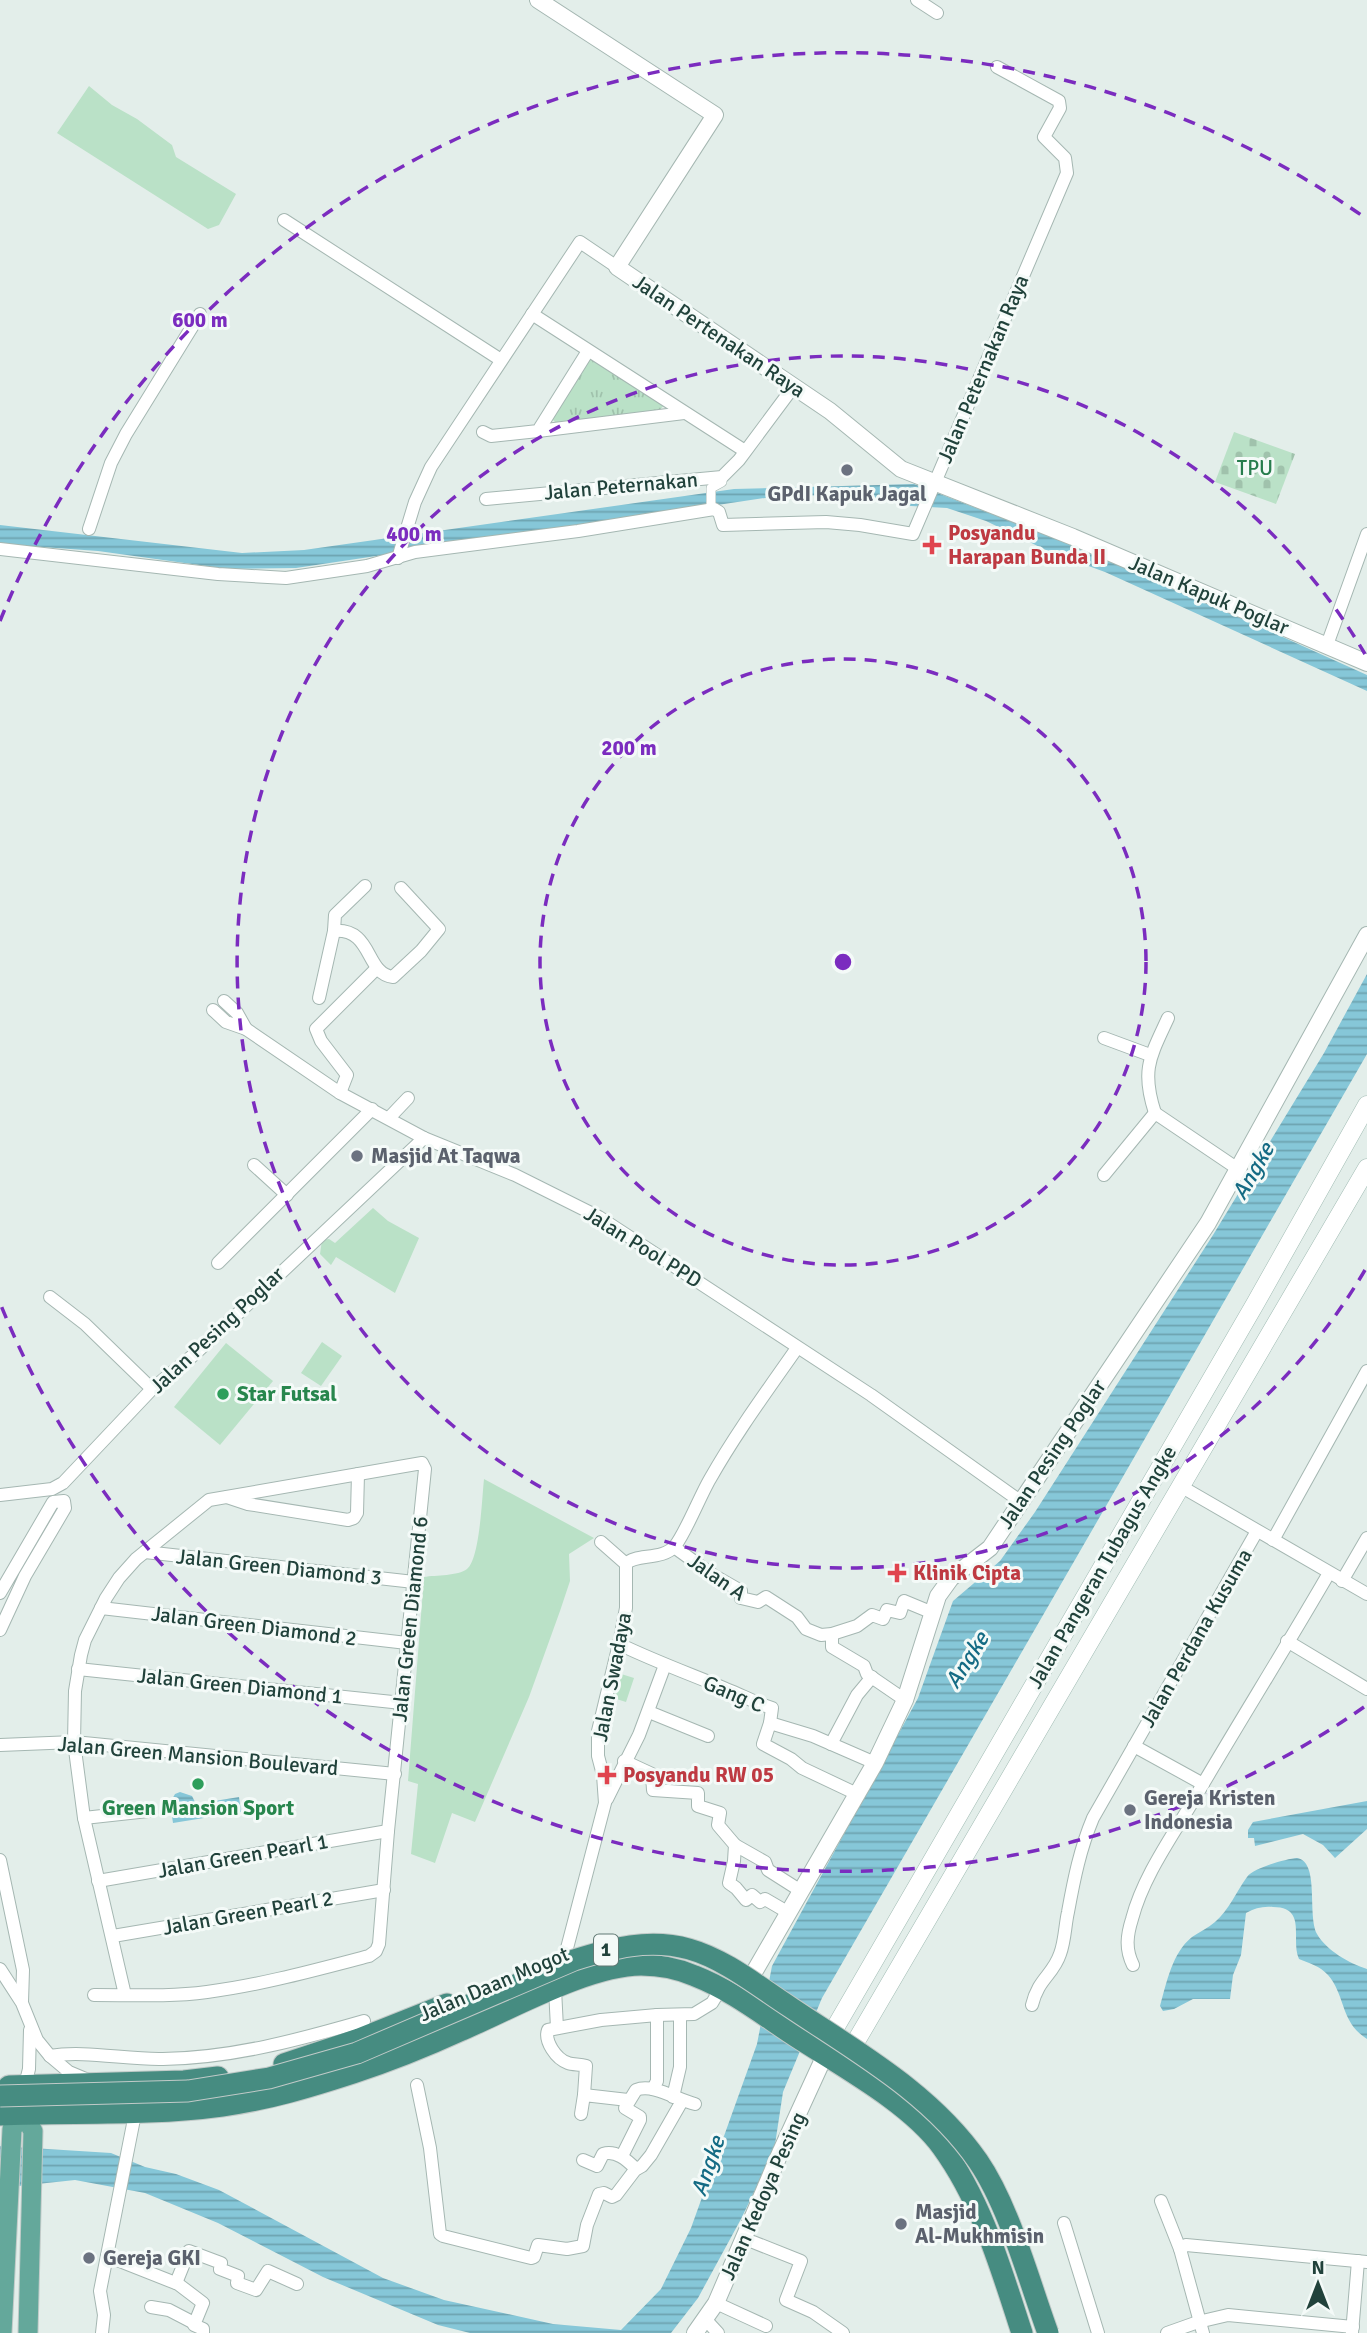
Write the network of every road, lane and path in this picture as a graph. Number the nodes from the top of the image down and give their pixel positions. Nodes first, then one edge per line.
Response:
1 (538, 0) edge
2 (917, 0) edge
3 (937, 13) dead end
4 (997, 66) dead end
5 (285, 220) dead end
6 (617, 267) junction
7 (200, 314) dead end
8 (532, 314) junction
9 (588, 351) junction
10 (501, 360) junction
11 (794, 386) junction
12 (684, 413) junction
13 (538, 430) junction
14 (483, 432) dead end
15 (745, 451) junction
16 (722, 477) junction
17 (933, 486) junction
18 (486, 499) dead end
19 (712, 508) junction
20 (89, 529) dead end
21 (1367, 534) edge
22 (0, 549) edge
23 (399, 554) junction
24 (1327, 645) junction
25 (1367, 663) edge
26 (365, 886) dead end
27 (401, 888) dead end
28 (334, 931) junction
29 (1367, 935) edge
30 (377, 968) junction
31 (318, 998) dead end
32 (224, 1001) dead end
33 (213, 1010) dead end
34 (1168, 1018) dead end
35 (246, 1029) junction
36 (1104, 1038) dead end
37 (1150, 1055) junction
38 (340, 1093) junction
39 (408, 1098) dead end
40 (1367, 1105) edge
41 (372, 1109) junction
42 (1155, 1113) junction
43 (389, 1118) junction
44 (424, 1138) junction
45 (254, 1165) dead end
46 (1238, 1168) junction
47 (1367, 1168) edge
48 (1104, 1175) dead end
49 (287, 1195) junction
50 (218, 1263) dead end
51 (1268, 1281) junction
52 (1293, 1295) junction
53 (50, 1297) dead end
54 (1255, 1304) junction
55 (1281, 1318) junction
56 (797, 1348) junction
57 (1367, 1371) edge
58 (152, 1389) junction
59 (358, 1474) junction
60 (1182, 1487) junction
61 (0, 1495) edge
62 (226, 1496) junction
63 (1020, 1501) junction
64 (1257, 1531) junction
65 (1367, 1538) edge
66 (1273, 1540) junction
67 (601, 1542) dead end
68 (674, 1547) junction
69 (145, 1552) junction
70 (626, 1563) junction
71 (1329, 1573) junction
72 (1342, 1581) junction
73 (414, 1582) junction
74 (0, 1593) edge
75 (1367, 1594) edge
76 (101, 1608) junction
77 (933, 1614) junction
78 (0, 1630) edge
79 (832, 1634) junction
80 (1287, 1642) junction
81 (407, 1643) junction
82 (619, 1644) junction
83 (665, 1665) junction
84 (78, 1669) junction
85 (872, 1677) junction
86 (1367, 1689) edge
87 (905, 1700) junction
88 (402, 1703) junction
89 (649, 1712) junction
90 (769, 1723) junction
91 (708, 1736) dead end
92 (74, 1742) junction
93 (831, 1744) junction
94 (0, 1745) edge
95 (1134, 1746) junction
96 (624, 1761) junction
97 (874, 1763) junction
98 (395, 1774) junction
99 (1203, 1784) junction
100 (857, 1794) junction
101 (605, 1803) junction
102 (148, 1811) dead end
103 (959, 1814) junction
104 (84, 1818) junction
105 (981, 1828) junction
106 (388, 1831) junction
107 (735, 1845) junction
108 (0, 1860) edge
109 (98, 1881) junction
110 (384, 1890) junction
111 (801, 1891) junction
112 (789, 1913) junction
113 (113, 1936) junction
114 (566, 1952) junction
115 (1133, 1965) dead end
116 (0, 1969) edge
117 (755, 1976) junction
118 (721, 1988) junction
119 (555, 1989) junction
120 (94, 1995) dead end
121 (125, 1995) junction
122 (22, 2003) junction
123 (1032, 2006) dead end
124 (657, 2014) junction
125 (680, 2015) junction
126 (29, 2022) junction
127 (829, 2024) junction
128 (359, 2028) junction
129 (557, 2028) junction
130 (857, 2042) junction
131 (50, 2056) junction
132 (827, 2056) junction
133 (261, 2070) junction
134 (236, 2075) junction
135 (92, 2082) junction
136 (25, 2085) junction
137 (417, 2085) dead end
138 (0, 2086) edge
139 (653, 2089) junction
140 (584, 2095) junction
141 (0, 2096) edge
142 (268, 2098) junction
143 (628, 2100) junction
144 (683, 2101) junction
145 (0, 2103) edge
146 (242, 2103) junction
147 (47, 2113) junction
148 (135, 2113) junction
149 (581, 2114) dead end
150 (17, 2122) edge
151 (622, 2156) junction
152 (583, 2160) dead end
153 (636, 2169) junction
154 (6, 2193) edge
155 (1161, 2202) dead end
156 (1064, 2223) dead end
157 (753, 2242) dead end
158 (1180, 2249) junction
159 (107, 2256) junction
160 (1363, 2262) edge
161 (176, 2283) junction
162 (297, 2284) dead end
163 (716, 2303) junction
164 (151, 2306) dead end
165 (766, 2326) dead end
166 (701, 2327) edge
167 (1200, 2327) edge
168 (199, 2328) edge
169 (1034, 2330) edge
170 (1352, 2330) edge
171 (2, 2333) edge
172 (28, 2333) edge
173 (102, 2333) edge
174 (718, 2333) edge
175 (843, 2333) edge
176 (1098, 2333) edge
177 (1167, 2333) edge

1 - 6 street, Jalan Pertenakan Raya
2 - 3 street
4 - 17 street, Jalan Peternakan Raya
5 - 10 street
6 - 8 street
6 - 11 street, Jalan Pertenakan Raya
7 - 20 street
8 - 9 street
8 - 10 street
9 - 12 street
9 - 13 street
10 - 23 street
11 - 15 street, Jalan Peternakan
11 - 17 street, Jalan Pertenakan Raya
12 - 13 street
12 - 15 street
13 - 14 street
15 - 16 street, Jalan Peternakan
16 - 18 street, Jalan Peternakan
16 - 19 street
17 - 19 street, Jalan Peternakan Raya
17 - 24 street, Jalan Kapuk Poglar
19 - 23 street
21 - 24 street
22 - 23 street
24 - 25 street, Jalan Kapuk Poglar
26 - 28 street
27 - 30 street
28 - 30 street
28 - 31 street
29 - 46 street, Jalan Pesing Poglar
30 - 38 street
32 - 35 street, Jalan Pool PPD
33 - 35 street, Jalan Pool PPD
34 - 37 street
35 - 38 street, Jalan Pool PPD
36 - 37 street
37 - 42 street
38 - 41 street, Jalan Pool PPD
39 - 43 street
40 - 51 main road, Jalan Pangeran Tubagus Angke
41 - 43 street, Jalan Pool PPD
41 - 49 street
42 - 46 street
42 - 48 street
43 - 44 street, Jalan Pool PPD
44 - 56 street, Jalan Pool PPD
44 - 58 street, Jalan Pesing Poglar
45 - 49 street
46 - 63 street, Jalan Pesing Poglar
47 - 52 main road, Jalan Pangeran Tubagus Angke
49 - 50 street
51 - 52 main road
51 - 54 main road, Jalan Pangeran Tubagus Angke
52 - 55 main road, Jalan Pangeran Tubagus Angke
53 - 58 street
54 - 55 main road
54 - 103 main road, Jalan Pangeran Tubagus Angke
55 - 60 main road, Jalan Pangeran Tubagus Angke
56 - 63 street, Jalan Pool PPD
56 - 68 street
57 - 66 street
58 - 61 street, Jalan Pesing Poglar
59 - 62 street
59 - 62 street
59 - 73 street, Jalan Green Diamond 6
60 - 64 street, Jalan Perdana Kusuma
60 - 105 main road, Jalan Pangeran Tubagus Angke
62 - 69 street
63 - 77 street, Jalan Pesing Poglar
64 - 66 street, Jalan Perdana Kusuma
64 - 95 street, Jalan Perdana Kusuma
65 - 72 street
66 - 71 street, Jalan Perdana Kusuma
67 - 70 street
68 - 70 street
68 - 79 street, Jalan A
69 - 73 street, Jalan Green Diamond 3
69 - 76 street
70 - 82 street, Jalan Swadaya
71 - 72 street, Jalan Perdana Kusuma
71 - 80 street
72 - 75 street, Jalan Perdana Kusuma
73 - 81 street, Jalan Green Diamond 6
74 - 78 street
76 - 81 street, Jalan Green Diamond 2
76 - 84 street
77 - 79 street
77 - 87 street, Jalan Pesing Poglar
79 - 85 street
80 - 86 street
80 - 99 street
81 - 88 street, Jalan Green Diamond 6
82 - 83 street, Gang C
82 - 101 street, Jalan Swadaya
83 - 89 street
83 - 90 street, Gang C
84 - 88 street, Jalan Green Diamond 1
84 - 92 street
85 - 87 street
85 - 93 street
87 - 97 street, Jalan Pesing Poglar
88 - 98 street, Jalan Green Diamond 6
89 - 91 street
89 - 96 street
90 - 93 street, Gang C
90 - 100 street
92 - 94 street, Jalan Green Mansion Boulevard
92 - 98 street, Jalan Green Mansion Boulevard
92 - 104 street
93 - 97 street, Gang C
95 - 99 street, Jalan Perdana Kusuma
95 - 123 street, Jalan Perdana Kusuma
96 - 101 street
96 - 107 street
97 - 100 street, Jalan Pesing Poglar
98 - 106 street, Jalan Green Diamond 6
99 - 115 street
100 - 111 street, Jalan Pesing Poglar
101 - 114 street, Jalan Swadaya
102 - 104 street
103 - 105 main road
103 - 127 main road, Jalan Pangeran Tubagus Angke
104 - 109 street
105 - 130 main road, Jalan Pangeran Tubagus Angke
106 - 109 street, Jalan Green Pearl 1
106 - 110 street, Jalan Green Diamond 6
107 - 111 street
107 - 112 street
108 - 122 street
109 - 113 street
110 - 113 street, Jalan Green Pearl 2
110 - 121 street, Jalan Green Diamond 6
111 - 112 street, Jalan Pesing Poglar
112 - 117 street, Jalan Pesing Poglar
113 - 121 street
114 - 117 highway, Jalan Daan Mogot / 1
114 - 128 highway, Jalan Daan Mogot / 1
116 - 122 street
117 - 127 highway, Jalan Daan Mogot / 1
118 - 119 highway, Jalan Daan Mogot / 1
118 - 125 street
118 - 132 highway, Jalan Daan Mogot / 1
119 - 129 street
119 - 142 highway, Jalan Daan Mogot / 1
120 - 121 street
122 - 126 street
124 - 125 street
124 - 129 street
124 - 139 street
125 - 144 street
126 - 131 street
126 - 136 street
127 - 130 highway, Jalan Daan Mogot / 1
128 - 131 street
128 - 133 highway, Jalan Daan Mogot / 1
129 - 140 street
130 - 132 main road, Jalan Pangeran Tubagus Angke
130 - 169 highway, Jalan Daan Mogot / 1
131 - 135 street
132 - 163 street, Jalan Kedoya Pesing
132 - 169 highway, Jalan Daan Mogot / 1
133 - 134 highway, Jalan Daan Mogot / 1
133 - 142 highway
134 - 135 highway, Jalan Daan Mogot / 1
134 - 146 highway
135 - 136 highway, Jalan Daan Mogot / 1
136 - 138 highway, Jalan Daan Mogot / 1
136 - 147 highway
136 - 150 main road
137 - 153 street
139 - 143 street
139 - 144 street
140 - 143 street
140 - 149 street
141 - 169 highway, Jalan Daan Mogot / 1, bridge
142 - 146 highway, Jalan Daan Mogot / 1
143 - 151 street
144 - 153 street
145 - 169 highway, Jalan Daan Mogot / 1
146 - 148 highway, Jalan Daan Mogot / 1
147 - 148 highway, Jalan Daan Mogot / 1
147 - 150 highway, Jalan Daan Mogot / 1
148 - 159 street
150 - 154 main road
150 - 172 main road
151 - 152 street
151 - 153 street
154 - 171 main road
155 - 158 street
156 - 176 street
157 - 175 street
158 - 160 street
158 - 167 street
159 - 161 street
159 - 173 street
160 - 170 street
161 - 162 street
161 - 168 street
163 - 165 street
163 - 166 street, Jalan Kedoya Pesing
164 - 168 street
166 - 174 street
167 - 170 street
167 - 177 street

